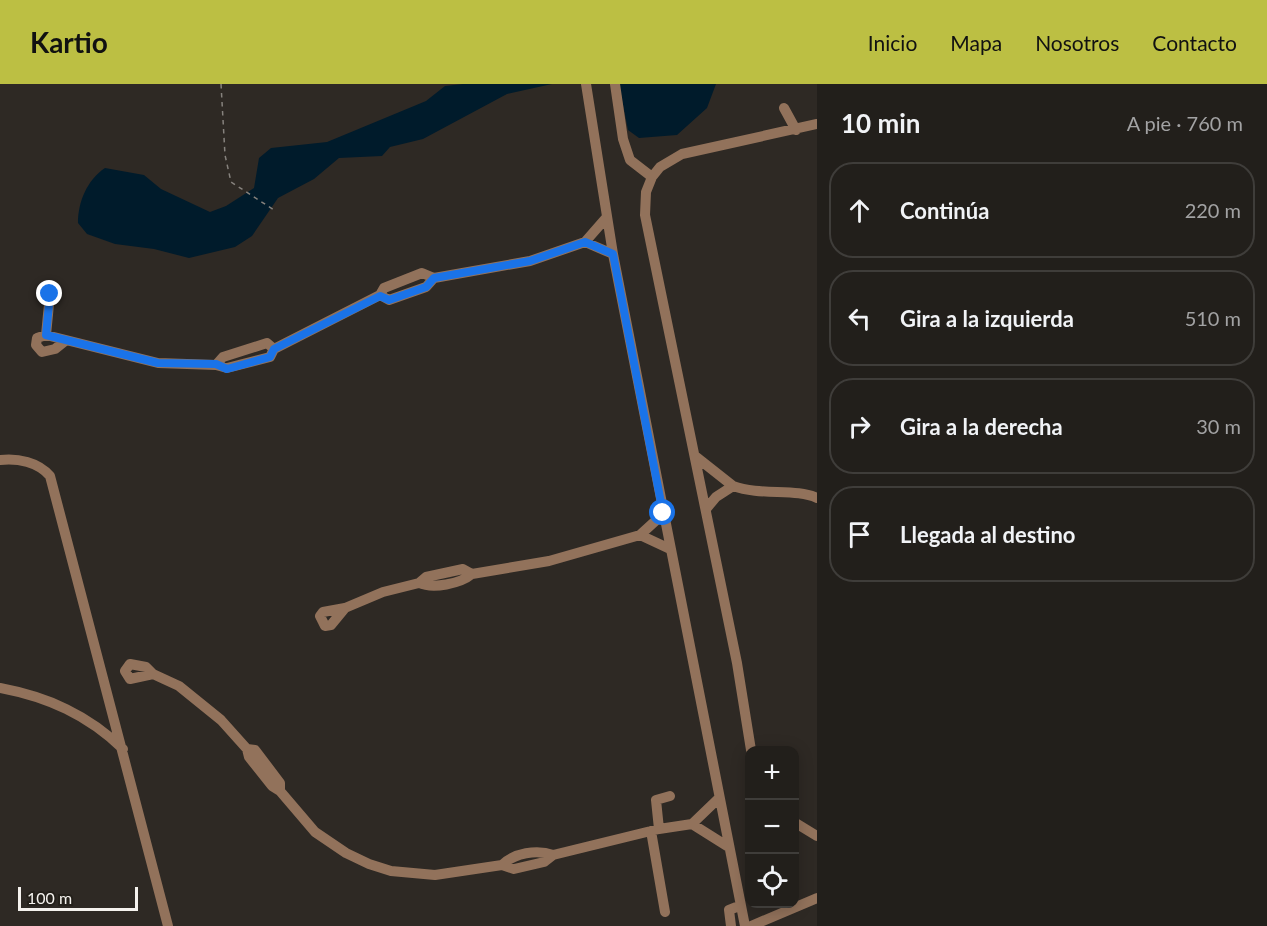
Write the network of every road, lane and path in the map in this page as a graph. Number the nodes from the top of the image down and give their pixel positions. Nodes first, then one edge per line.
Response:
1 (221, 84) edge
2 (586, 84) edge
3 (615, 84) edge
4 (784, 108) dead end
5 (817, 124) edge
6 (796, 130) junction
7 (652, 177) junction
8 (274, 210) dead end
9 (606, 218) junction
10 (585, 242) junction
11 (613, 254) junction
12 (50, 294) dead end
13 (46, 335) junction
14 (65, 342) junction
15 (695, 456) junction
16 (0, 460) edge
17 (733, 486) junction
18 (817, 498) edge
19 (706, 509) junction
20 (663, 513) junction
21 (640, 535) junction
22 (670, 549) junction
23 (345, 608) dead end
24 (153, 674) dead end
25 (0, 688) edge
26 (750, 746) edge
27 (123, 750) junction
28 (670, 796) dead end
29 (718, 799) junction
30 (692, 824) junction
31 (799, 825) edge
32 (655, 830) junction
33 (817, 836) edge
34 (728, 846) junction
35 (817, 898) edge
36 (739, 906) junction
37 (665, 912) dead end
38 (771, 922) edge
39 (168, 926) edge
40 (730, 926) edge
41 (745, 926) edge
42 (751, 926) edge

1 - 8 path
2 - 9 street
3 - 7 street
4 - 6 street
5 - 6 street
6 - 7 street
7 - 15 street
9 - 10 street
9 - 11 street
10 - 11 street
10 - 14 street
11 - 20 street
12 - 13 street
13 - 14 street
13 - 14 street
15 - 17 street
15 - 19 street
16 - 27 street
17 - 18 street
17 - 19 street
19 - 26 street
20 - 21 street
20 - 22 street
21 - 22 street
21 - 23 street
22 - 29 street
24 - 32 street
25 - 27 street
27 - 39 street
28 - 32 street
29 - 30 street
29 - 34 street
30 - 32 street
30 - 34 street
31 - 33 street
32 - 37 street
34 - 36 street
35 - 38 street
36 - 40 street
36 - 41 street
38 - 42 street

